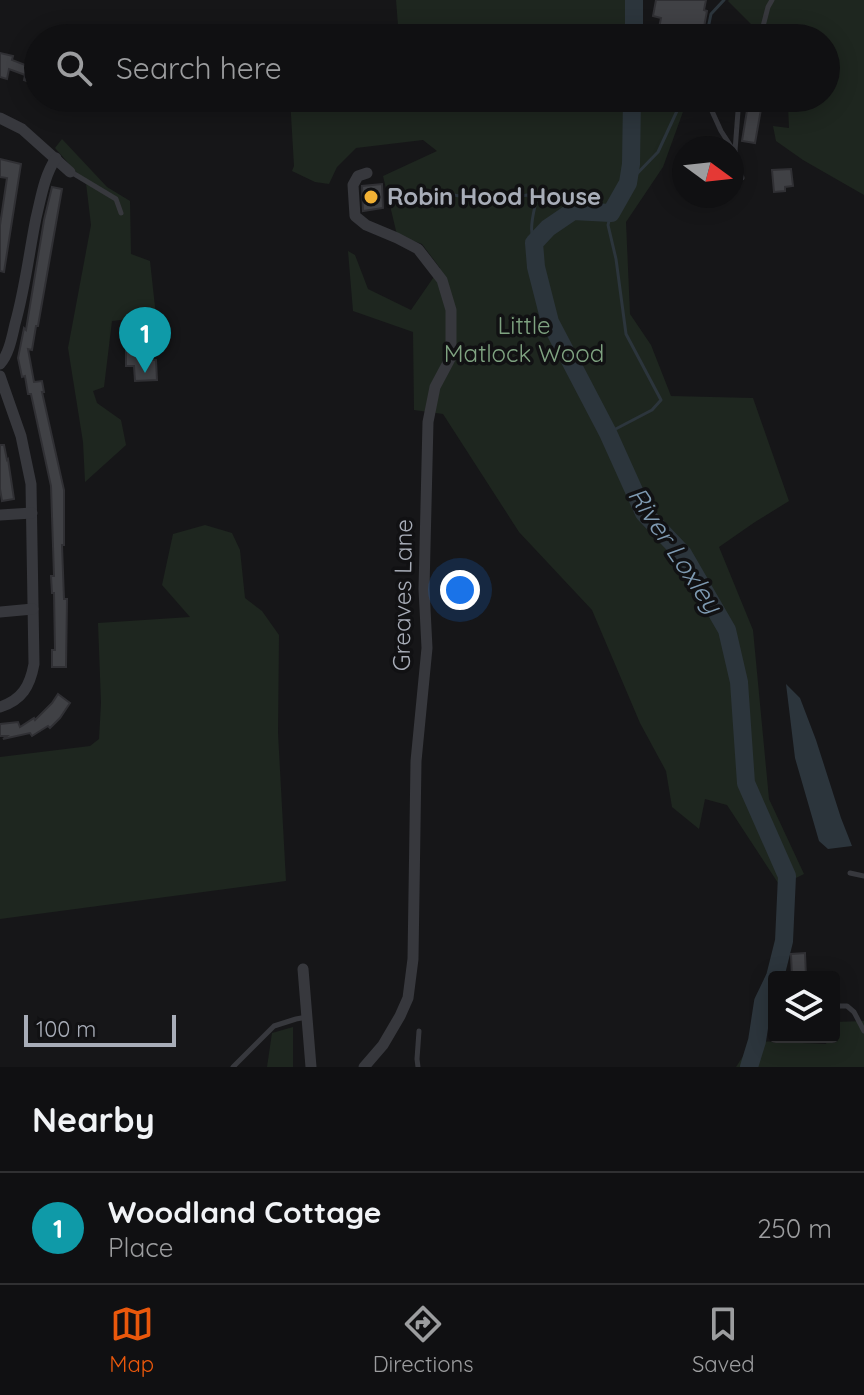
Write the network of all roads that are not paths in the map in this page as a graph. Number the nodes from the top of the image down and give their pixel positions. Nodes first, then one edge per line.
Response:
1 (772, 0) edge
2 (764, 24) edge
3 (712, 112) edge
4 (737, 112) edge
5 (0, 118) edge
6 (724, 136) edge
7 (735, 136) edge
8 (56, 158) junction
9 (70, 172) joint
10 (367, 173) dead end
11 (121, 213) dead end
12 (0, 364) edge
13 (0, 376) edge
14 (32, 513) junction
15 (0, 515) edge
16 (33, 609) junction
17 (0, 612) edge
18 (0, 707) edge
19 (850, 873) dead end
20 (864, 876) edge
21 (303, 969) dead end
22 (840, 1006) edge
23 (308, 1017) junction
24 (419, 1031) dead end
25 (864, 1031) edge
26 (233, 1067) edge
27 (311, 1067) edge
28 (364, 1067) edge
29 (418, 1067) edge

1 - 2 lane
3 - 6 lane
4 - 7 lane
5 - 8 street
8 - 9 street
8 - 12 street
9 - 11 lane
10 - 28 street, Greaves Lane
13 - 14 street
14 - 15 street
14 - 16 street
16 - 17 street
16 - 18 street
19 - 20 lane
21 - 23 street
22 - 25 lane
23 - 26 lane
23 - 27 street
24 - 29 lane

